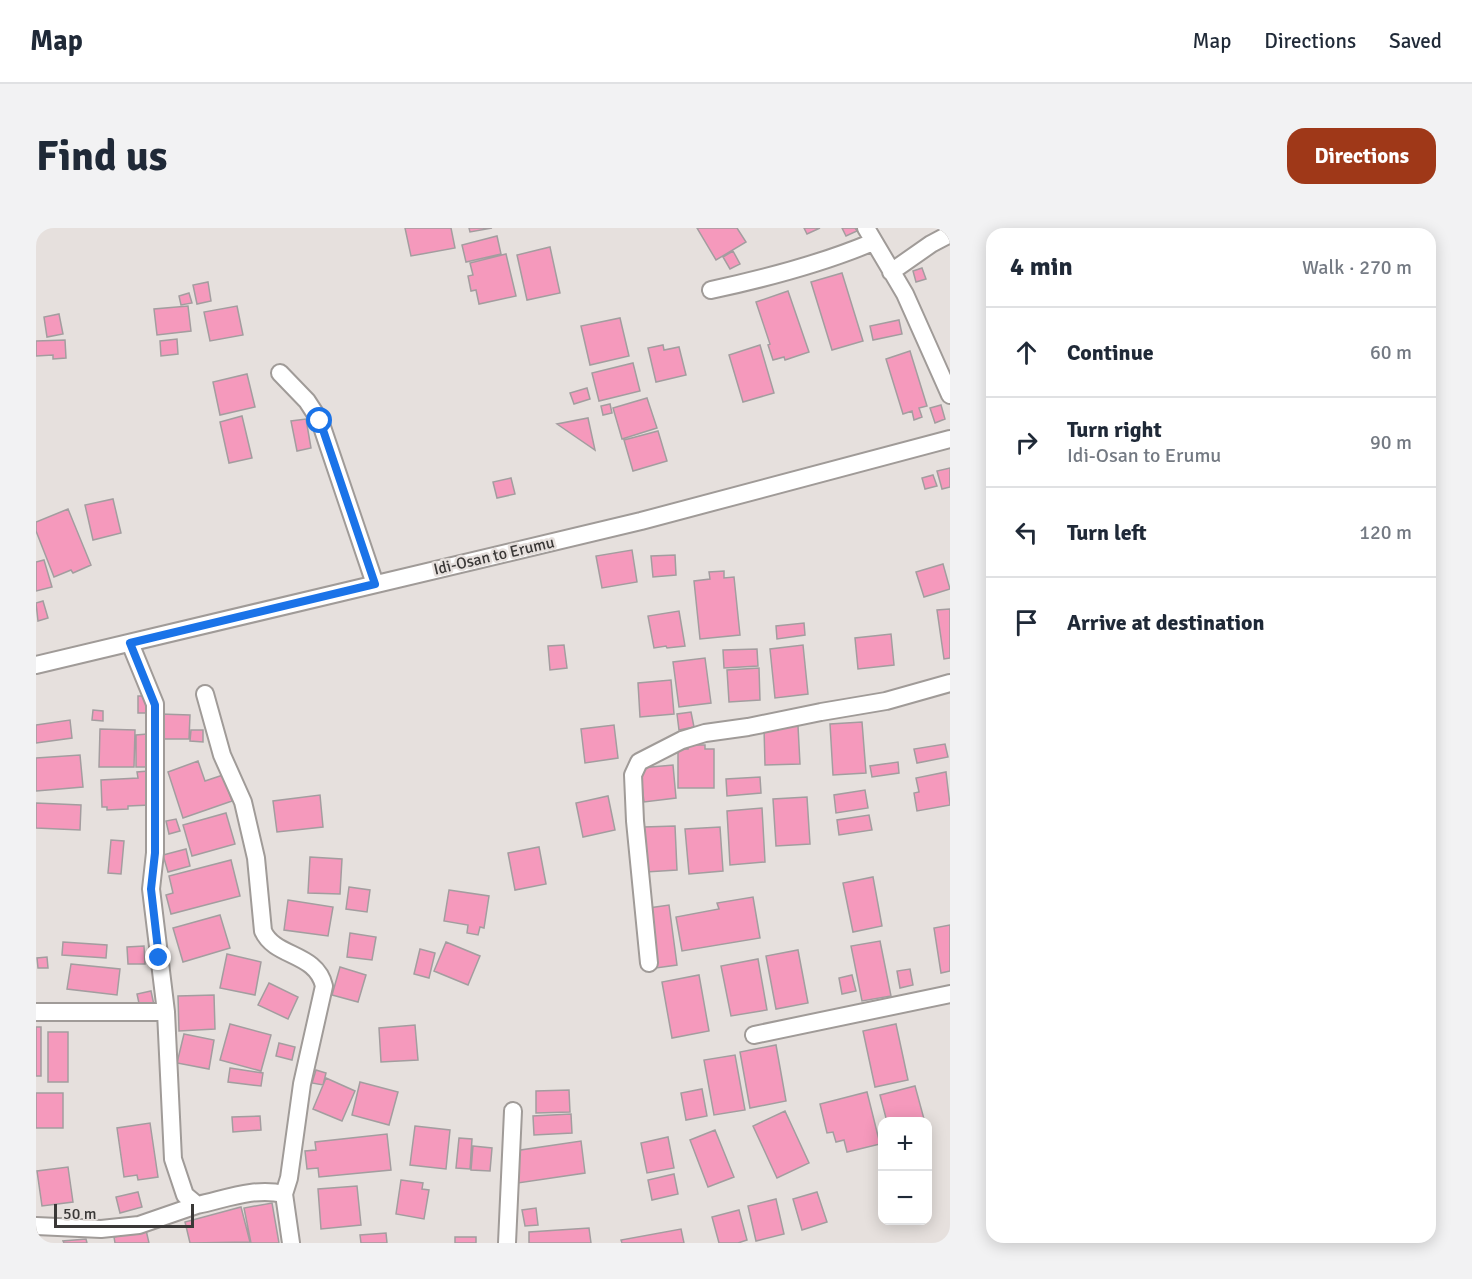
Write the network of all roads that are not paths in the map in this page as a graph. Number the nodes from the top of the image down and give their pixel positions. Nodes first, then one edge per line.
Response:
1 (950, 234) edge
2 (870, 235) edge
3 (891, 272) junction
4 (711, 290) dead end
5 (280, 373) dead end
6 (950, 395) edge
7 (950, 439) edge
8 (375, 584) junction
9 (130, 643) junction
10 (36, 665) edge
11 (950, 683) edge
12 (205, 694) dead end
13 (649, 963) dead end
14 (950, 994) edge
15 (36, 1012) edge
16 (166, 1012) junction
17 (754, 1035) dead end
18 (513, 1111) dead end
19 (284, 1194) junction
20 (197, 1205) junction
21 (36, 1226) edge
22 (101, 1236) edge
23 (291, 1243) edge
24 (507, 1243) edge

1 - 3 street
2 - 3 street
2 - 4 street
3 - 6 street
5 - 8 street
7 - 8 street, Idi-Osan to Erumu
8 - 9 street, Idi-Osan to Erumu
9 - 10 street, Idi-Osan to Erumu
9 - 16 street
11 - 13 street
12 - 19 street
14 - 17 street
15 - 16 street
16 - 20 street
18 - 24 street
19 - 20 street
19 - 23 street
20 - 22 street
21 - 22 street

